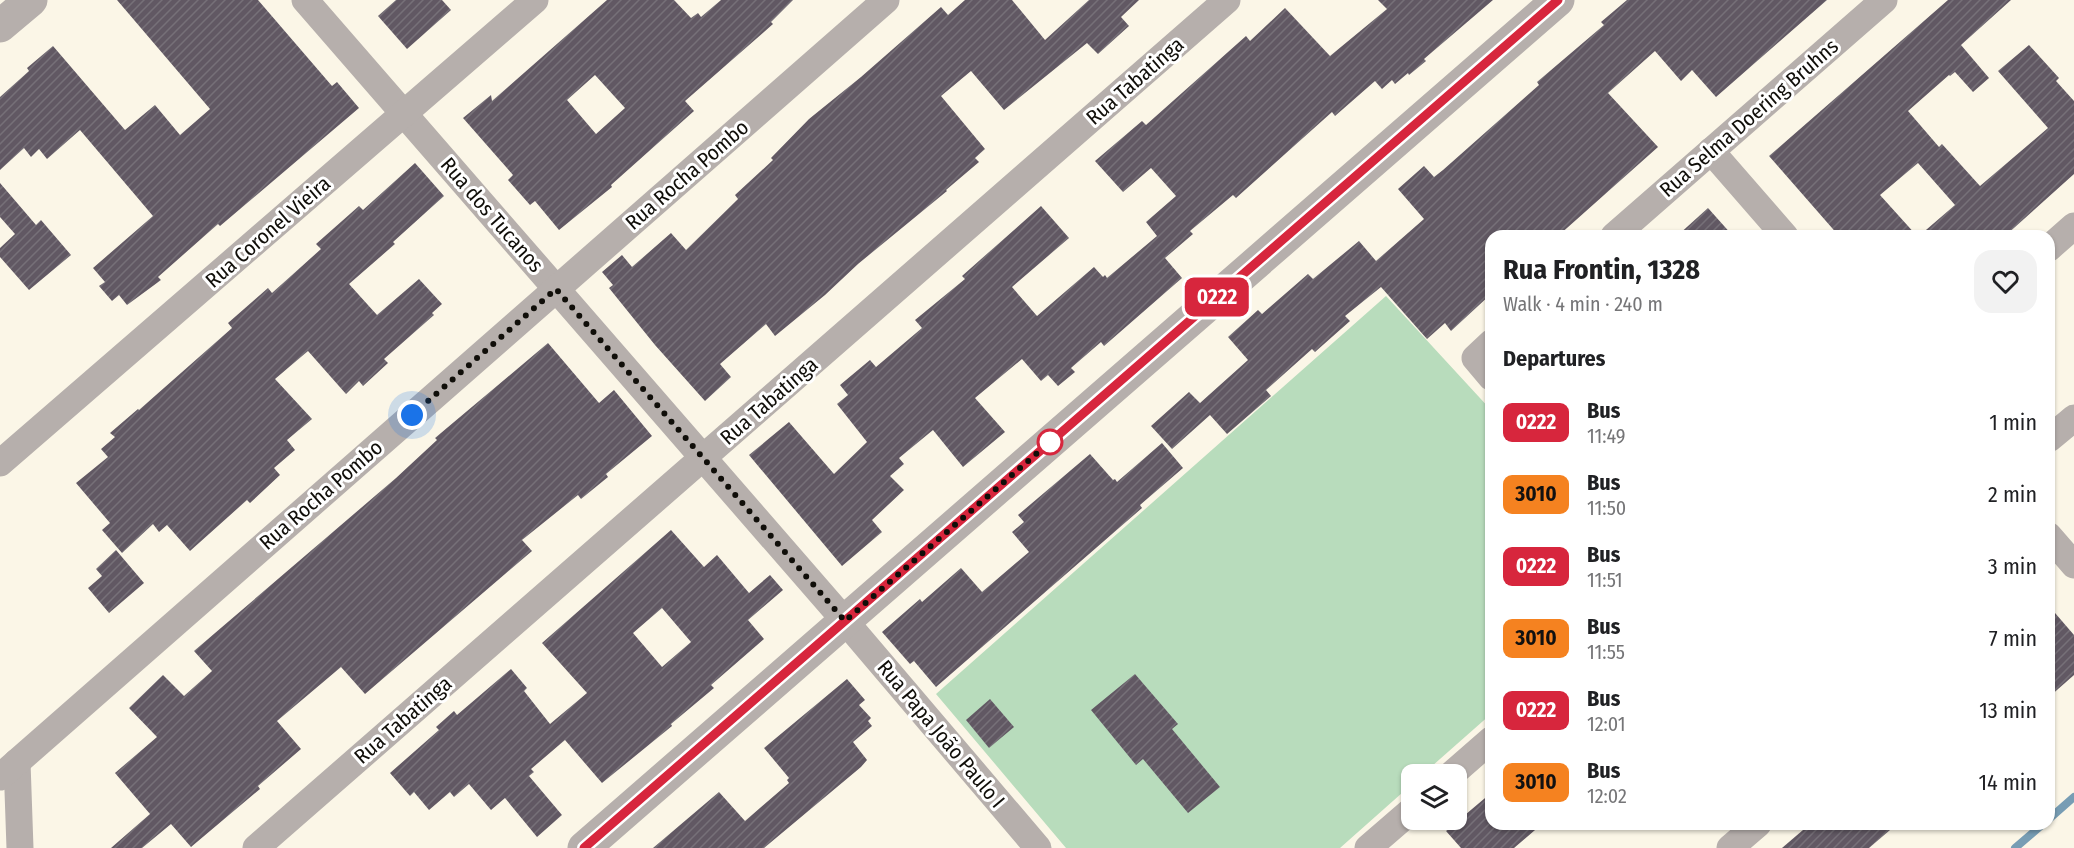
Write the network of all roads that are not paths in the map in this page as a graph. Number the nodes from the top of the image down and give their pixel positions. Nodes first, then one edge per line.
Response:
1 (31, 0) edge
2 (305, 0) edge
3 (535, 0) edge
4 (886, 0) edge
5 (1227, 0) edge
6 (1558, 0) edge
7 (1884, 0) edge
8 (0, 26) edge
9 (404, 114) junction
10 (1711, 151) junction
11 (2074, 226) edge
12 (1621, 230) edge
13 (1780, 230) edge
14 (2055, 243) edge
15 (556, 289) junction
16 (2074, 418) edge
17 (2055, 435) edge
18 (703, 458) junction
19 (0, 463) edge
20 (2055, 543) edge
21 (2074, 565) edge
22 (845, 621) junction
23 (1485, 745) edge
24 (1463, 764) edge
25 (9, 769) edge
26 (1401, 820) edge
27 (1751, 830) edge
28 (20, 848) edge
29 (256, 848) edge
30 (584, 848) edge
31 (1038, 848) edge
32 (1368, 848) edge
33 (1730, 848) edge

1 - 8 street
2 - 9 street, Rua dos Tucanos
3 - 9 street, Rua Coronel Vieira
4 - 15 street, Rua Rocha Pombo
5 - 18 street, Rua Tabatinga
6 - 22 street
7 - 10 street, Rua Selma Doering Bruhns
9 - 15 street, Rua dos Tucanos
9 - 19 street, Rua Coronel Vieira
10 - 12 street, Rua Selma Doering Bruhns
10 - 13 street
11 - 14 street
15 - 18 street, Rua dos Tucanos
15 - 25 street, Rua Rocha Pombo
16 - 17 street
18 - 22 street, Rua dos Tucanos
18 - 29 street, Rua Tabatinga
20 - 21 street
22 - 30 street
22 - 31 street, Rua Papa João Paulo I
23 - 24 street
25 - 28 street
26 - 32 street
27 - 33 street

